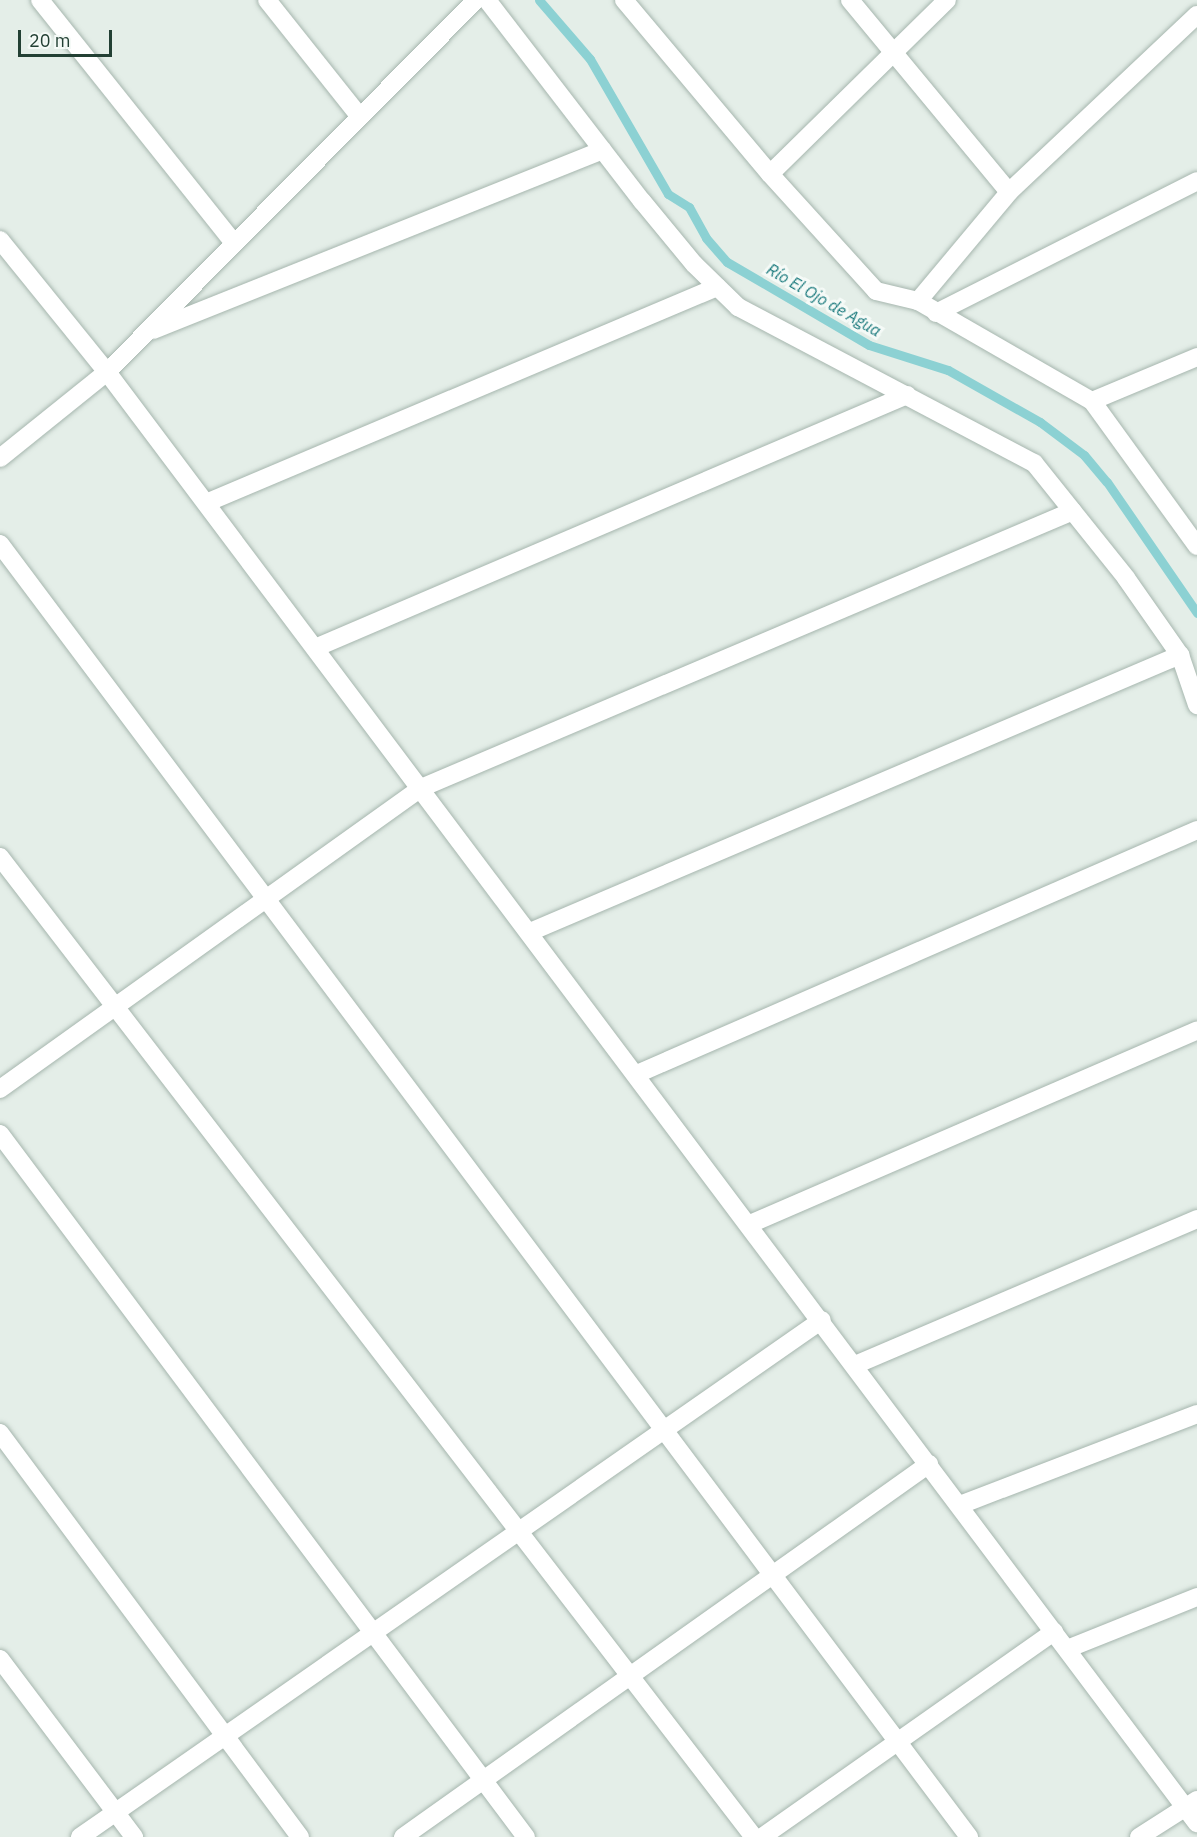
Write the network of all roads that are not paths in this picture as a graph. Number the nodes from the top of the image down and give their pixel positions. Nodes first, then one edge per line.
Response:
1 (40, 0) edge
2 (267, 0) edge
3 (476, 0) edge
4 (487, 0) edge
5 (624, 0) edge
6 (850, 0) edge
7 (947, 0) edge
8 (1197, 15) edge
9 (892, 51) junction
10 (360, 117) junction
11 (602, 150) junction
12 (770, 174) junction
13 (1197, 181) edge
14 (1009, 192) junction
15 (0, 240) edge
16 (234, 243) junction
17 (717, 286) junction
18 (918, 301) junction
19 (936, 313) junction
20 (146, 333) junction
21 (1197, 357) edge
22 (107, 372) junction
23 (907, 395) junction
24 (1092, 401) junction
25 (0, 458) edge
26 (206, 503) junction
27 (1073, 511) junction
28 (1195, 539) edge
29 (0, 544) edge
30 (315, 648) junction
31 (1180, 655) junction
32 (1197, 705) edge
33 (421, 788) junction
34 (1197, 830) edge
35 (0, 857) edge
36 (266, 899) junction
37 (530, 932) junction
38 (116, 1006) junction
39 (1197, 1031) edge
40 (637, 1074) junction
41 (0, 1089) edge
42 (0, 1134) edge
43 (1197, 1219) edge
44 (750, 1224) junction
45 (822, 1320) junction
46 (855, 1365) junction
47 (1197, 1414) edge
48 (664, 1430) junction
49 (0, 1433) edge
50 (929, 1464) junction
51 (960, 1504) junction
52 (520, 1530) junction
53 (773, 1575) junction
54 (1197, 1597) edge
55 (1054, 1632) junction
56 (372, 1633) junction
57 (1067, 1649) junction
58 (0, 1659) edge
59 (631, 1676) junction
60 (6, 1680) edge
61 (225, 1736) junction
62 (898, 1742) junction
63 (483, 1781) junction
64 (1190, 1803) edge
65 (116, 1812) junction
66 (1197, 1823) edge
67 (80, 1837) edge
68 (135, 1837) edge
69 (300, 1837) edge
70 (403, 1837) edge
71 (526, 1837) edge
72 (754, 1837) edge
73 (762, 1837) edge
74 (969, 1837) edge
75 (1139, 1837) edge

1 - 16 street
2 - 10 street
3 - 10 street
4 - 11 street
5 - 12 street
6 - 9 street
7 - 9 street
8 - 14 street
9 - 12 street
9 - 14 street
10 - 16 street
11 - 17 street
11 - 20 street
12 - 18 street
13 - 19 street
14 - 18 street
15 - 22 street
16 - 20 street
17 - 23 street
17 - 26 street
18 - 19 street
19 - 24 street
20 - 22 street
21 - 24 street
22 - 25 street
22 - 26 street
23 - 27 street
23 - 30 street
24 - 28 street
26 - 30 street
27 - 31 street
27 - 33 street
29 - 36 street
30 - 33 street
31 - 32 street
31 - 37 street
33 - 36 street
33 - 37 street
34 - 40 street
35 - 38 street
36 - 38 street
36 - 48 street
37 - 40 street
38 - 41 street
38 - 52 street
39 - 44 street
40 - 44 street
42 - 56 street
43 - 46 street
44 - 45 street
45 - 46 street
45 - 48 street
46 - 50 street
47 - 51 street
48 - 52 street
48 - 53 street
49 - 61 street
50 - 51 street
50 - 53 street
51 - 55 street
52 - 56 street
52 - 59 street
53 - 59 street
53 - 62 street
54 - 57 street
55 - 57 street
55 - 62 street
56 - 61 street
56 - 63 street
57 - 64 street
58 - 60 street
59 - 63 street
59 - 72 street
60 - 65 street
61 - 65 street
61 - 69 street
62 - 73 street
62 - 74 street
63 - 70 street
63 - 71 street
64 - 66 street
64 - 75 street
65 - 67 street
65 - 68 street

